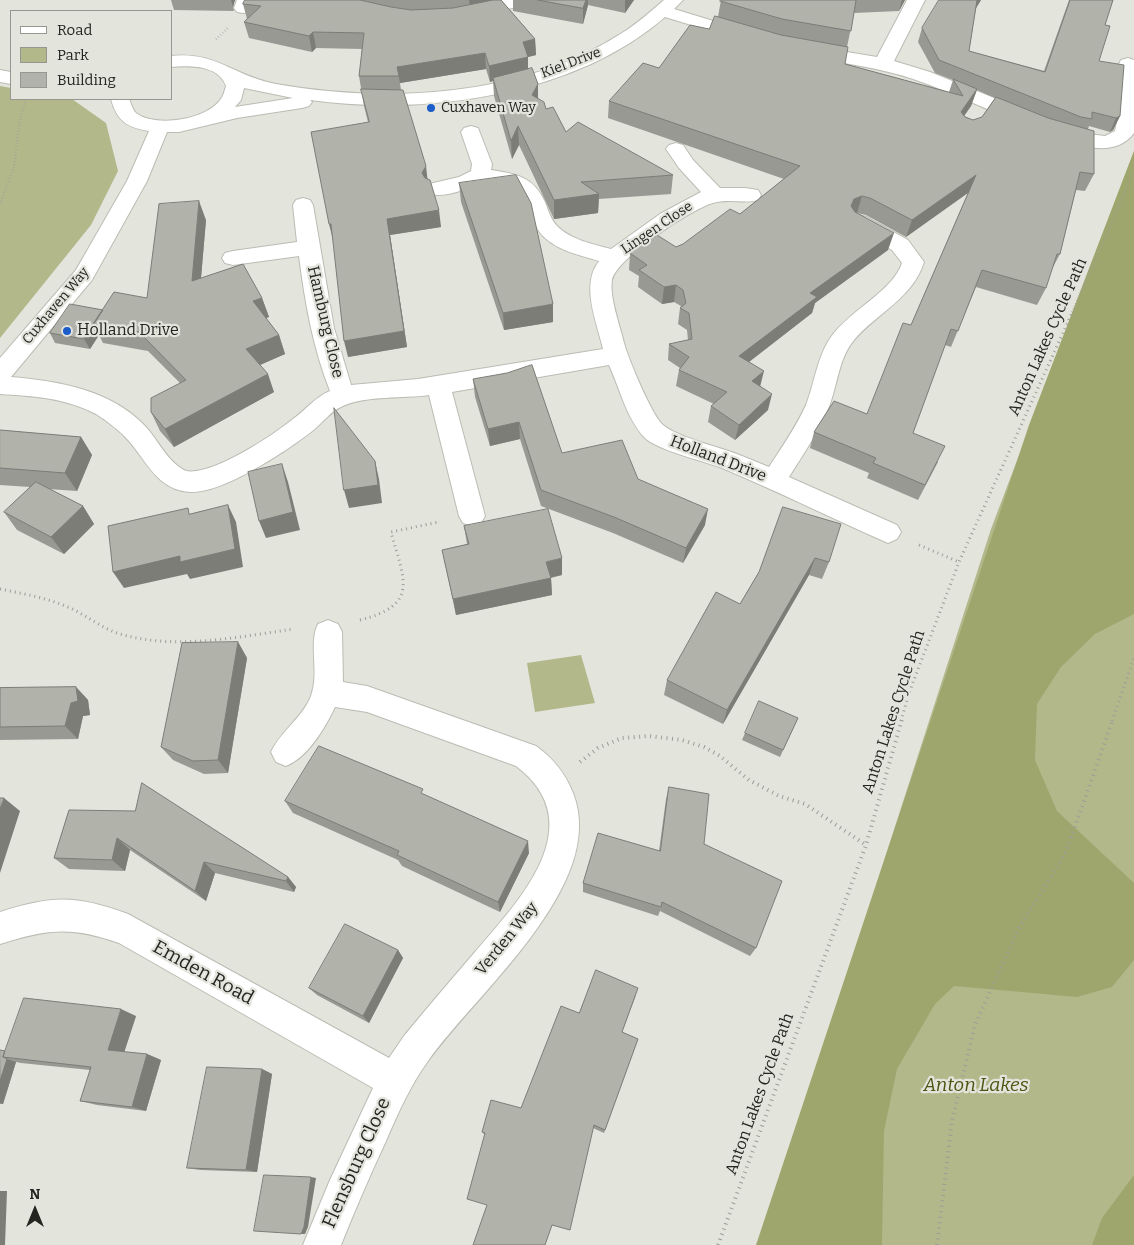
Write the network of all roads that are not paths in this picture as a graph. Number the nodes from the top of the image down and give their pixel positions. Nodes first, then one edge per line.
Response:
1 (522, 0) edge
2 (916, 0) edge
3 (668, 5) edge
4 (450, 17) edge
5 (764, 41) edge
6 (796, 48) edge
7 (178, 62) edge
8 (883, 64) junction
9 (1128, 64) dead end
10 (227, 72) junction
11 (334, 98) junction
12 (120, 100) edge
13 (205, 119) junction
14 (160, 127) junction
15 (471, 132) dead end
16 (676, 149) dead end
17 (480, 174) junction
18 (436, 189) dead end
19 (715, 195) junction
20 (751, 195) dead end
21 (303, 205) dead end
22 (858, 222) edge
23 (309, 248) junction
24 (233, 258) dead end
25 (614, 258) junction
26 (616, 356) junction
27 (0, 375) edge
28 (0, 384) edge
29 (438, 385) junction
30 (344, 396) junction
31 (774, 480) junction
32 (472, 516) road end
33 (888, 532) road end
34 (328, 627) road end
35 (328, 694) junction
36 (286, 752) dead end
37 (0, 928) edge
38 (394, 1081) junction
39 (322, 1245) edge

1 - 4 street
2 - 8 street
3 - 5 street
3 - 11 street, Kiel Drive
6 - 8 street
7 - 10 street, Kiel Drive
8 - 9 street
10 - 11 street, Kiel Drive
10 - 13 street
11 - 13 street, Kiel Drive
12 - 14 street
13 - 14 street
14 - 27 street, Cuxhaven Way
15 - 17 street
16 - 19 street, Lingen Close
17 - 18 street
17 - 25 street
19 - 20 street, Lingen Close
19 - 25 street, Lingen Close
21 - 23 street, Hamburg Close
22 - 31 street
23 - 24 street, Hamburg Close
23 - 30 street, Hamburg Close
25 - 26 street, Lingen Close
26 - 29 street
26 - 31 street, Holland Drive
28 - 30 street
29 - 30 street
29 - 32 street
31 - 33 street, Holland Drive
34 - 35 street
35 - 36 street
35 - 38 street, Verden Way
37 - 38 street, Emden Road
38 - 39 street, Flensburg Close

